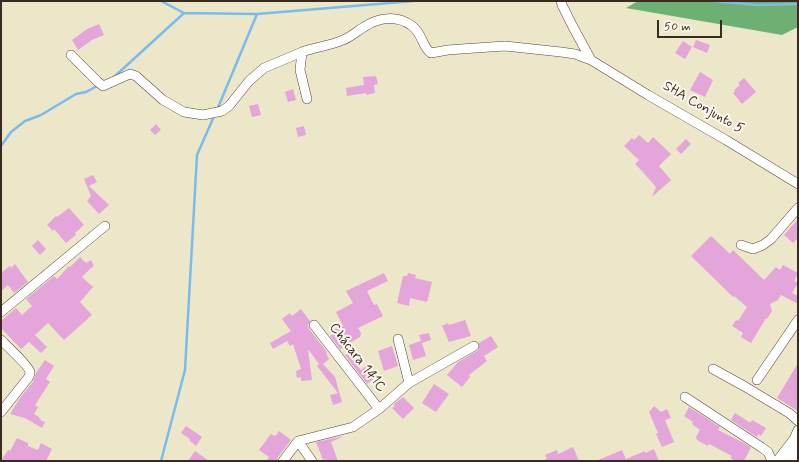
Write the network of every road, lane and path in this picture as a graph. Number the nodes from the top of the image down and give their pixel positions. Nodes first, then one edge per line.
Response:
1 (562, 3) edge
2 (302, 52) junction
3 (71, 55) dead end
4 (591, 60) junction
5 (307, 99) dead end
6 (798, 184) edge
7 (798, 208) edge
8 (105, 226) dead end
9 (741, 245) dead end
10 (1, 312) edge
11 (798, 320) edge
12 (314, 325) dead end
13 (398, 339) dead end
14 (1, 340) edge
15 (474, 346) dead end
16 (713, 369) dead end
17 (757, 380) dead end
18 (409, 383) junction
19 (685, 397) dead end
20 (379, 409) junction
21 (1, 412) edge
22 (798, 421) edge
23 (798, 430) edge
24 (298, 441) junction
25 (283, 461) edge
26 (312, 461) edge
27 (772, 461) edge
28 (777, 461) edge

1 - 4 street
2 - 3 street
2 - 4 street, SHA Conjunto 5
2 - 5 street
4 - 6 street, SHA Conjunto 5
7 - 9 street
8 - 10 street
11 - 17 street
12 - 20 street, Chácara 141C
13 - 18 street
14 - 21 street
15 - 18 street
16 - 22 street
18 - 20 street
19 - 27 street
20 - 24 street
23 - 28 street
24 - 25 street
24 - 26 street

